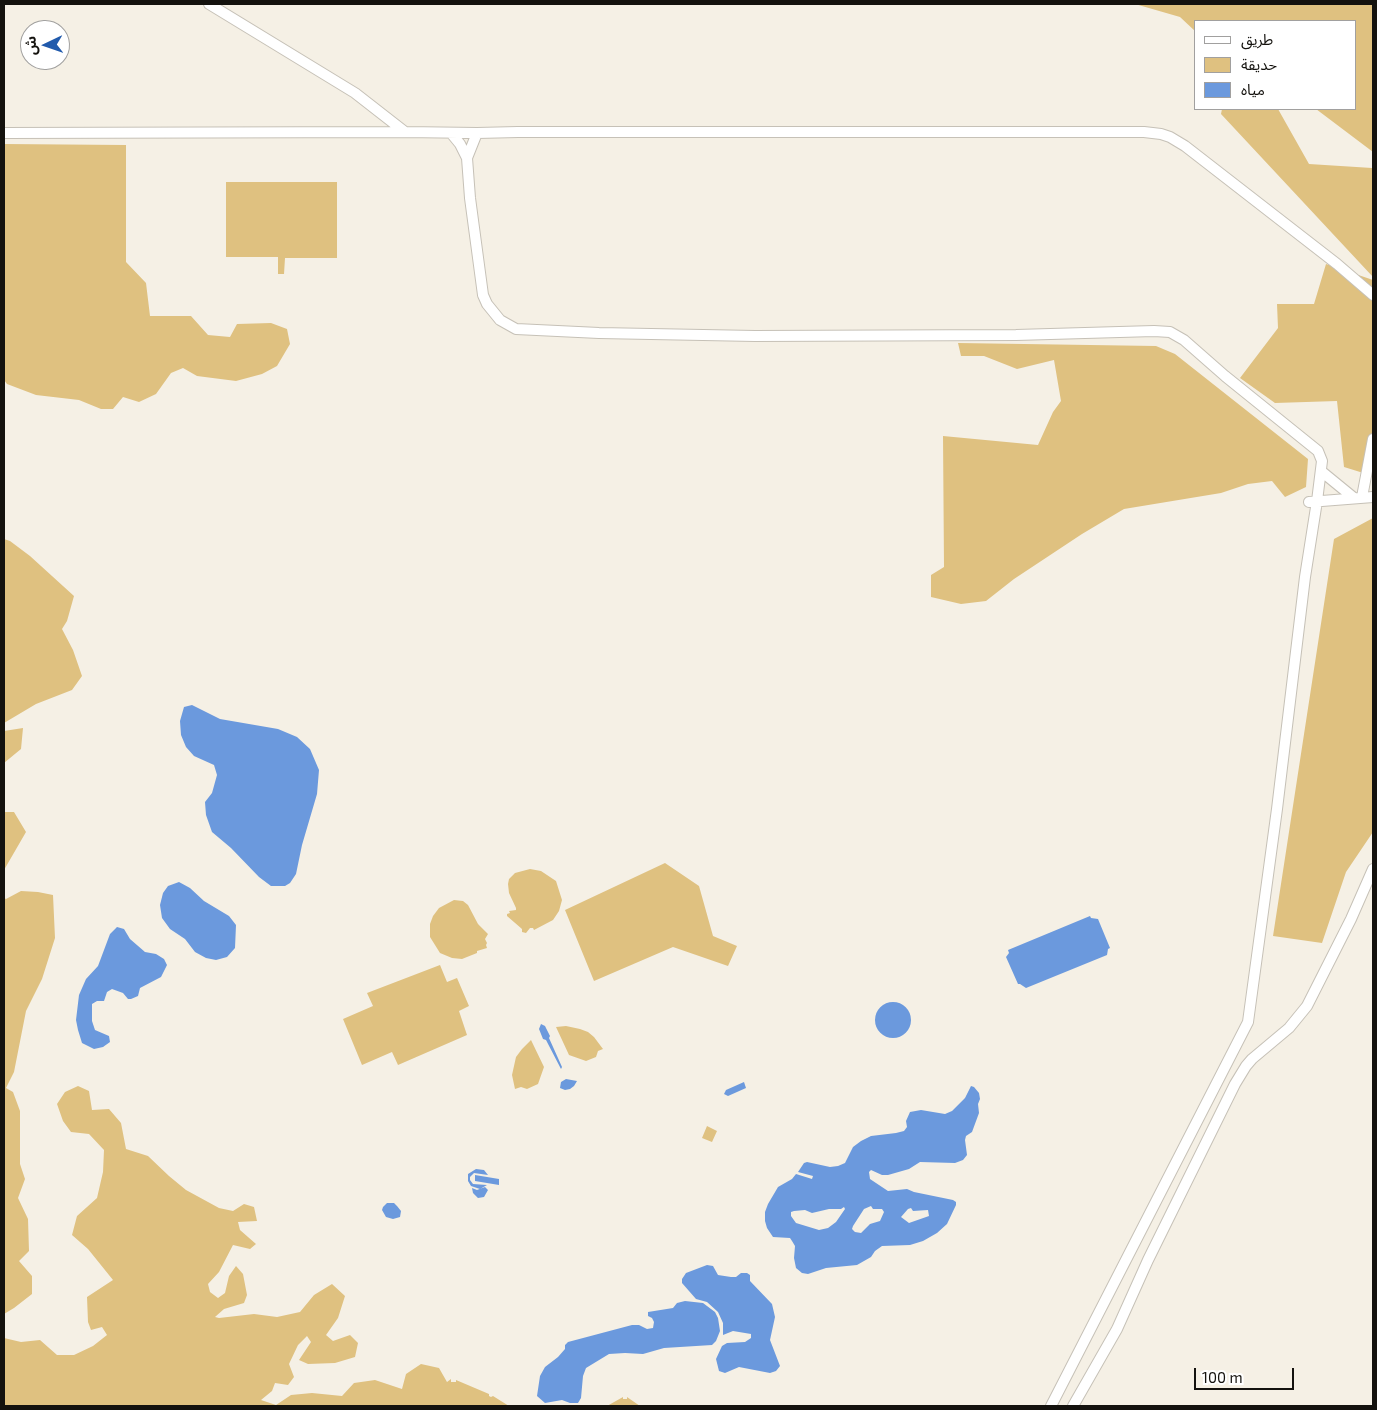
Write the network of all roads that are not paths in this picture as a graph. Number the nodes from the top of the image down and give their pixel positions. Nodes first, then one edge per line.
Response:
1 (209, 4) edge
2 (405, 132) junction
3 (4, 133) edge
4 (451, 133) junction
5 (477, 133) junction
6 (467, 158) junction
7 (1373, 295) edge
8 (1373, 439) edge
9 (1321, 471) junction
10 (1373, 497) edge
11 (1358, 498) junction
12 (1313, 501) junction
13 (1373, 869) edge
14 (1051, 1406) edge
15 (1073, 1406) edge

1 - 2 street
2 - 3 street
2 - 4 street
4 - 5 street
4 - 6 street
5 - 6 street
5 - 7 street
6 - 9 street
8 - 11 street
9 - 11 street
9 - 12 street
10 - 11 street
11 - 12 street
12 - 14 street
13 - 15 street

